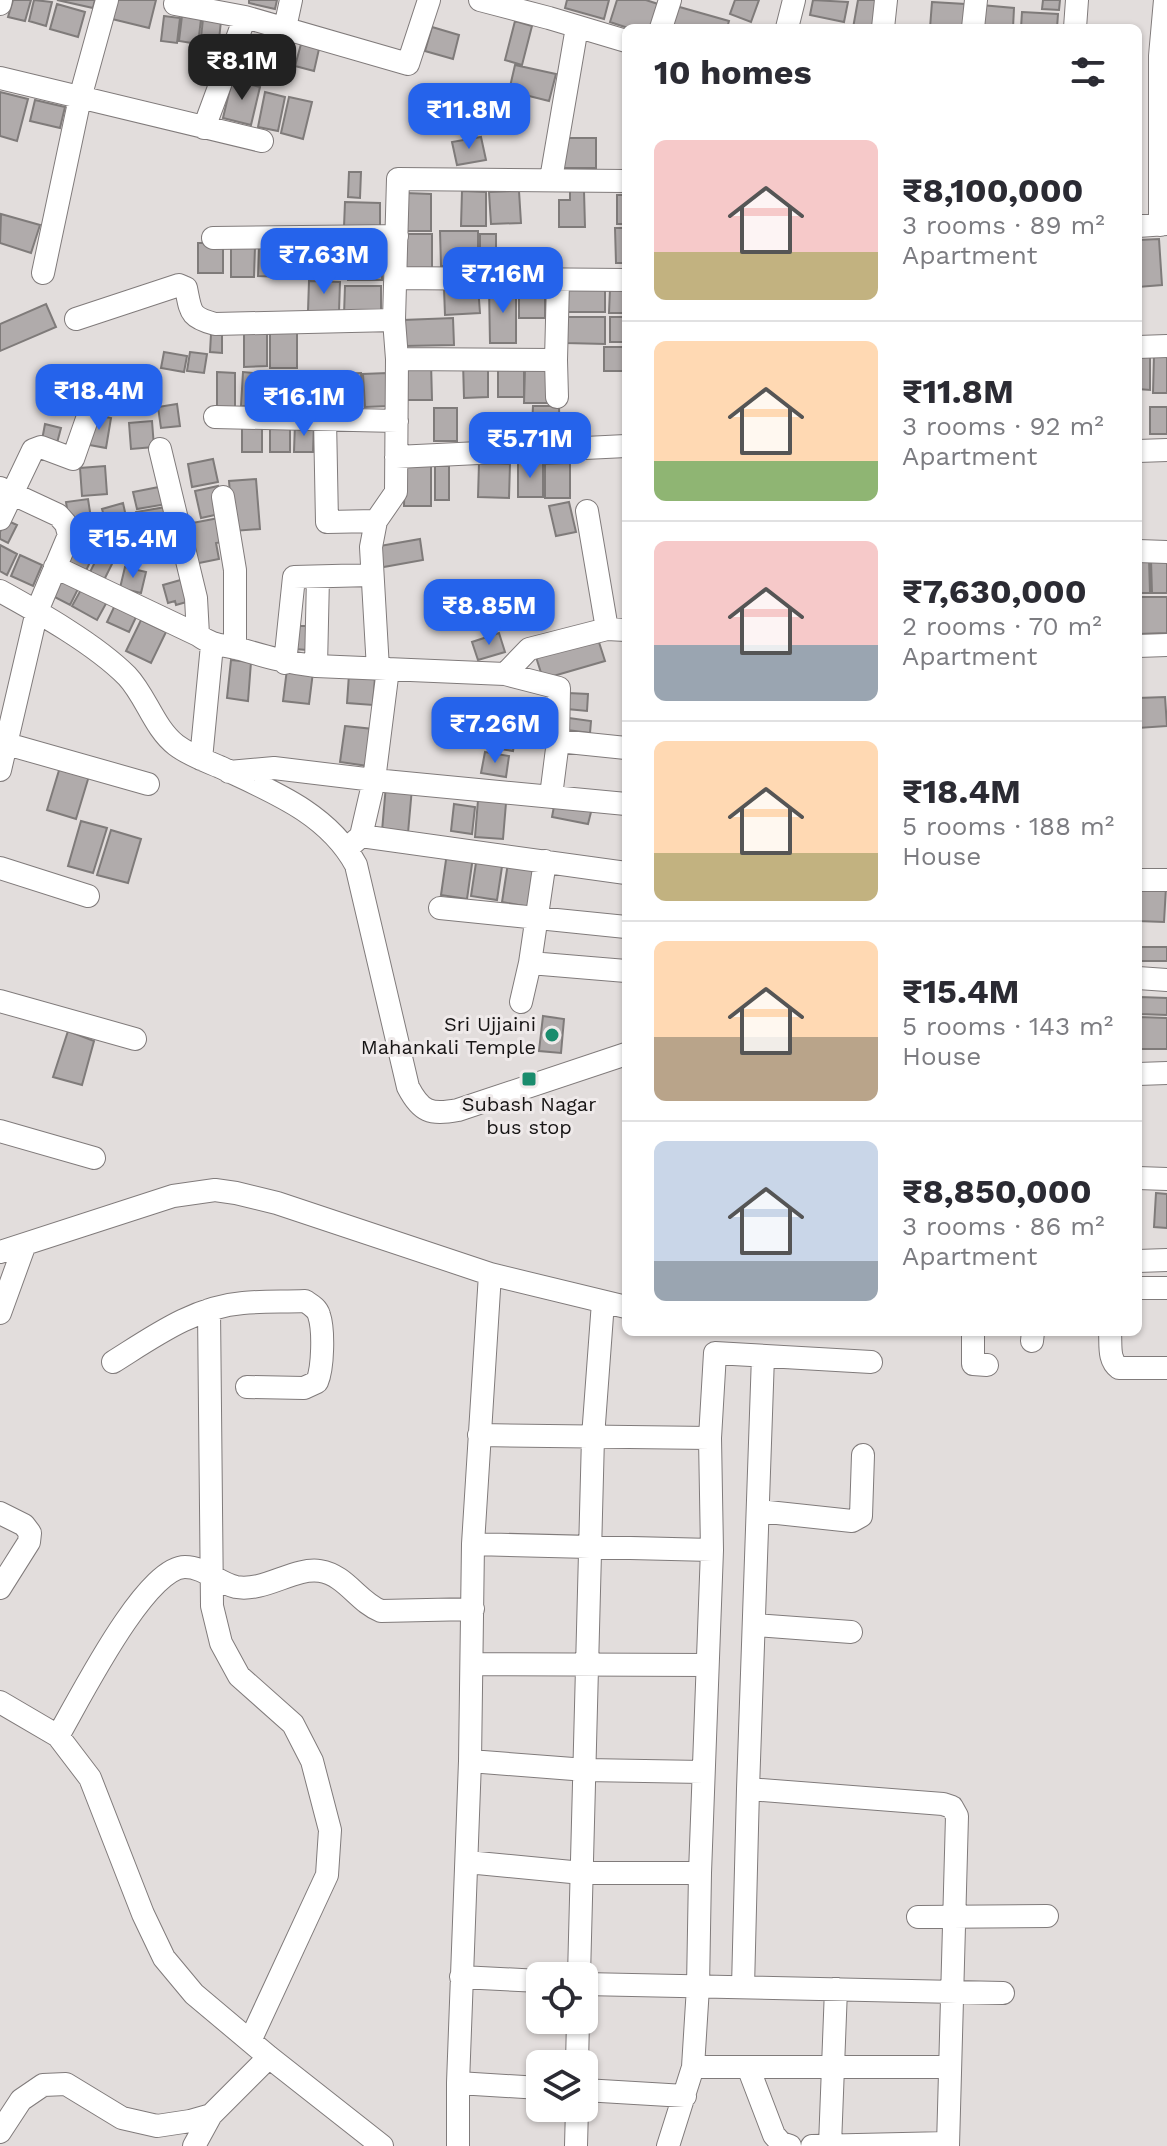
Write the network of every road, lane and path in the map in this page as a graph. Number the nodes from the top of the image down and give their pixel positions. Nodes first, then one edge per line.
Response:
1 (107, 0) edge
2 (291, 0) edge
3 (429, 0) edge
4 (480, 0) edge
5 (670, 0) edge
6 (794, 0) edge
7 (886, 0) edge
8 (976, 0) edge
9 (1077, 0) edge
10 (1165, 0) edge
11 (175, 4) dead end
12 (552, 9) edge
13 (245, 17) junction
14 (662, 24) edge
15 (788, 24) edge
16 (883, 24) edge
17 (973, 24) edge
18 (1075, 24) edge
19 (577, 27) junction
20 (285, 28) junction
21 (622, 40) edge
22 (1149, 55) edge
23 (0, 78) edge
24 (80, 98) junction
25 (204, 128) junction
26 (262, 141) dead end
27 (551, 179) junction
28 (622, 181) edge
29 (1155, 225) edge
30 (397, 236) junction
31 (213, 238) dead end
32 (43, 273) dead end
33 (396, 278) junction
34 (622, 280) edge
35 (558, 281) junction
36 (76, 319) dead end
37 (394, 320) junction
38 (1167, 346) edge
39 (1142, 347) edge
40 (397, 359) junction
41 (556, 360) junction
42 (557, 397) dead end
43 (215, 417) dead end
44 (87, 419) dead end
45 (325, 419) junction
46 (397, 421) junction
47 (622, 446) edge
48 (160, 449) dead end
49 (1167, 450) edge
50 (1142, 451) edge
51 (396, 457) junction
52 (6, 490) edge
53 (223, 497) dead end
54 (587, 511) dead end
55 (0, 519) edge
56 (376, 521) junction
57 (1142, 551) edge
58 (1167, 552) edge
59 (55, 567) junction
60 (371, 575) junction
61 (318, 577) junction
62 (0, 591) edge
63 (37, 611) junction
64 (617, 629) edge
65 (205, 640) junction
66 (1167, 645) edge
67 (1142, 646) edge
68 (235, 648) junction
69 (285, 663) junction
70 (316, 666) junction
71 (383, 669) junction
72 (505, 674) junction
73 (558, 741) junction
74 (4, 743) edge
75 (622, 748) edge
76 (201, 759) junction
77 (0, 770) edge
78 (229, 772) junction
79 (374, 780) junction
80 (148, 784) dead end
81 (551, 796) junction
82 (622, 804) edge
83 (354, 842) junction
84 (545, 861) junction
85 (0, 868) edge
86 (622, 872) edge
87 (1142, 880) edge
88 (1167, 880) edge
89 (88, 896) dead end
90 (440, 908) dead end
91 (537, 919) junction
92 (622, 927) edge
93 (530, 963) junction
94 (622, 971) edge
95 (1142, 978) edge
96 (1167, 980) edge
97 (0, 1001) edge
98 (521, 1002) dead end
99 (135, 1039) dead end
100 (622, 1055) edge
101 (1167, 1073) edge
102 (1142, 1074) edge
103 (0, 1131) edge
104 (94, 1158) dead end
105 (1142, 1178) edge
106 (1167, 1179) edge
107 (25, 1244) junction
108 (0, 1252) edge
109 (1167, 1260) edge
110 (1142, 1261) edge
111 (490, 1274) junction
112 (1142, 1288) edge
113 (1167, 1288) edge
114 (603, 1302) junction
115 (622, 1306) edge
116 (209, 1310) junction
117 (0, 1313) edge
118 (973, 1336) edge
119 (1110, 1336) edge
120 (763, 1356) junction
121 (113, 1362) dead end
122 (871, 1362) dead end
123 (987, 1365) dead end
124 (1167, 1368) edge
125 (247, 1387) dead end
126 (479, 1435) junction
127 (593, 1437) junction
128 (710, 1438) junction
129 (863, 1455) dead end
130 (758, 1511) junction
131 (0, 1513) edge
132 (473, 1544) junction
133 (591, 1546) junction
134 (712, 1550) junction
135 (212, 1575) junction
136 (0, 1588) edge
137 (473, 1609) junction
138 (754, 1625) junction
139 (851, 1632) dead end
140 (472, 1664) junction
141 (588, 1664) junction
142 (707, 1665) junction
143 (5, 1711) edge
144 (58, 1736) junction
145 (470, 1761) junction
146 (586, 1770) junction
147 (703, 1772) junction
148 (748, 1789) junction
149 (467, 1862) junction
150 (582, 1873) junction
151 (700, 1873) junction
152 (1047, 1916) dead end
153 (918, 1917) dead end
154 (955, 1917) junction
155 (579, 1962) edge
156 (461, 1977) junction
157 (526, 1980) edge
158 (598, 1984) edge
159 (698, 1987) junction
160 (743, 1987) junction
161 (836, 1989) junction
162 (953, 1992) junction
163 (1003, 1993) dead end
164 (250, 2041) junction
165 (269, 2057) junction
166 (693, 2067) junction
167 (748, 2067) junction
168 (833, 2067) junction
169 (950, 2067) junction
170 (458, 2083) junction
171 (526, 2087) edge
172 (598, 2091) edge
173 (685, 2096) junction
174 (211, 2115) junction
175 (577, 2122) edge
176 (0, 2132) edge
177 (356, 2138) edge
178 (830, 2145) edge
179 (948, 2145) edge
180 (194, 2146) edge
181 (382, 2146) edge
182 (458, 2146) edge
183 (576, 2146) edge
184 (668, 2146) edge
185 (790, 2146) edge
186 (812, 2146) edge
187 (889, 2146) edge

1 - 24 street
2 - 20 street
3 - 20 street
4 - 12 street
5 - 14 street
6 - 15 street
7 - 16 street
8 - 17 street
9 - 18 street
10 - 22 street
11 - 13 street
12 - 19 street
13 - 20 street
13 - 25 street
19 - 21 street
19 - 27 street
22 - 29 street
23 - 24 street
24 - 25 street
24 - 32 street
25 - 26 street
27 - 28 street
27 - 30 street
30 - 31 street
30 - 33 street
33 - 35 street
33 - 37 street
34 - 35 street
35 - 41 street
36 - 37 street
37 - 40 street
38 - 39 street
40 - 41 street
40 - 46 street
41 - 42 street
43 - 45 street
44 - 52 street
45 - 46 street
45 - 56 street
46 - 51 street
47 - 51 street
48 - 65 street
49 - 50 street
51 - 56 street
52 - 55 street
52 - 59 street
53 - 68 street
54 - 64 street
56 - 60 street
57 - 58 street
59 - 63 street
59 - 65 street
60 - 61 street
60 - 71 street
61 - 69 street
61 - 70 street
62 - 63 street
63 - 74 street
63 - 76 street
64 - 72 street
65 - 68 street
65 - 76 street
66 - 67 street
68 - 69 street
69 - 70 street
70 - 71 street
71 - 72 street
71 - 79 street
72 - 73 street
73 - 75 street
73 - 81 street
74 - 77 street
74 - 80 street
76 - 78 street
78 - 79 street
78 - 83 street
79 - 81 street
79 - 83 street
81 - 82 street
83 - 84 street
83 - 100 street
84 - 86 street
84 - 91 street
85 - 89 street
87 - 88 street
90 - 91 street
91 - 92 street
91 - 93 street
93 - 94 street
93 - 98 street
95 - 96 street
97 - 99 street
101 - 102 street
103 - 104 street
105 - 106 street
107 - 108 street
107 - 111 street
107 - 117 street
109 - 110 street
111 - 114 street
111 - 126 street
112 - 113 street
114 - 115 street
114 - 127 street
116 - 121 street
116 - 125 street
116 - 135 street
118 - 123 street
119 - 124 street
120 - 122 street
120 - 128 street
120 - 130 street
126 - 127 street
126 - 132 street
127 - 128 street
127 - 133 street
128 - 134 street
129 - 130 street
130 - 138 street
131 - 136 street
132 - 133 street
132 - 137 street
133 - 134 street
133 - 141 street
134 - 142 street
135 - 137 street
135 - 144 street
135 - 164 street
137 - 140 street
138 - 139 street
138 - 148 street
140 - 141 street
140 - 145 street
141 - 142 street
141 - 146 street
142 - 147 street
143 - 144 street
144 - 164 street
145 - 146 street
145 - 149 street
146 - 147 street
146 - 150 street
147 - 151 street
148 - 154 street
148 - 160 street
149 - 150 street
149 - 156 street
150 - 151 street
150 - 155 street
151 - 159 street
152 - 154 street
153 - 154 street
154 - 162 street
156 - 157 street
156 - 170 street
158 - 159 street
159 - 160 street
159 - 166 street
160 - 161 street
161 - 162 street
161 - 168 street
162 - 163 street
162 - 169 street
164 - 165 street
165 - 174 street
165 - 177 street
166 - 167 street
166 - 173 street
167 - 168 street
167 - 185 street
168 - 169 street
168 - 178 street
169 - 179 street
170 - 171 street
170 - 182 street
172 - 173 street
173 - 184 street
174 - 176 street
174 - 180 street
175 - 183 street
177 - 181 street
178 - 186 street
178 - 187 street
179 - 187 street

